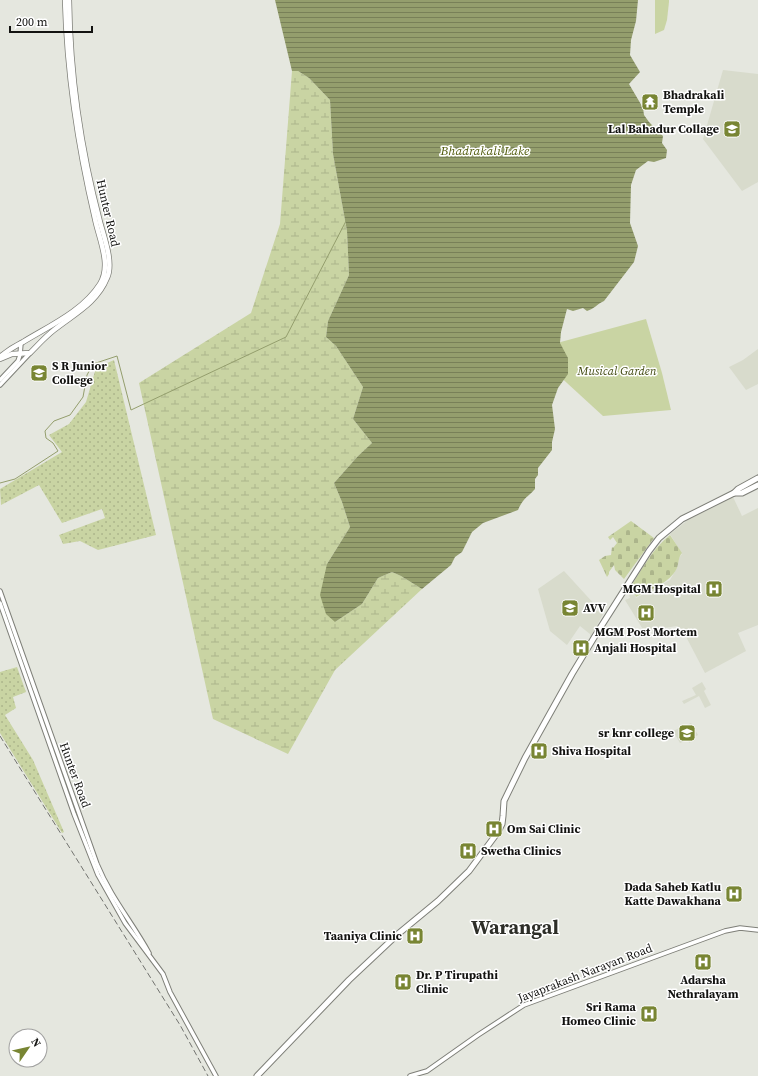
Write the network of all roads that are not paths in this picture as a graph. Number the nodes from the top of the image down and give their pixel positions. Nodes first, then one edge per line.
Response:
1 (65, 0) edge
2 (69, 0) edge
3 (67, 18) junction
4 (38, 333) junction
5 (43, 340) junction
6 (21, 343) junction
7 (20, 353) junction
8 (30, 353) junction
9 (0, 358) edge
10 (0, 380) edge
11 (0, 385) edge
12 (758, 478) edge
13 (758, 485) edge
14 (734, 493) junction
15 (0, 591) edge
16 (0, 603) edge
17 (758, 930) edge
18 (151, 958) junction
19 (216, 1076) edge
20 (257, 1076) edge
21 (410, 1076) edge

1 - 3 main road, Hunter Road
2 - 3 main road, Hunter Road
3 - 4 main road, Hunter Road
3 - 5 main road, Hunter Road
4 - 5 main road
4 - 6 main road, Hunter Road
5 - 8 main road, Hunter Road
6 - 7 street
6 - 9 main road, Hunter Road
7 - 8 main road
7 - 9 main road
7 - 10 street
8 - 11 street, Hunter Road
12 - 14 highway
13 - 14 highway
14 - 20 highway
15 - 18 street, Hunter Road
16 - 18 street, Hunter Road
17 - 21 street, Jayaprakash Narayan Road
18 - 19 street, Hunter Road

